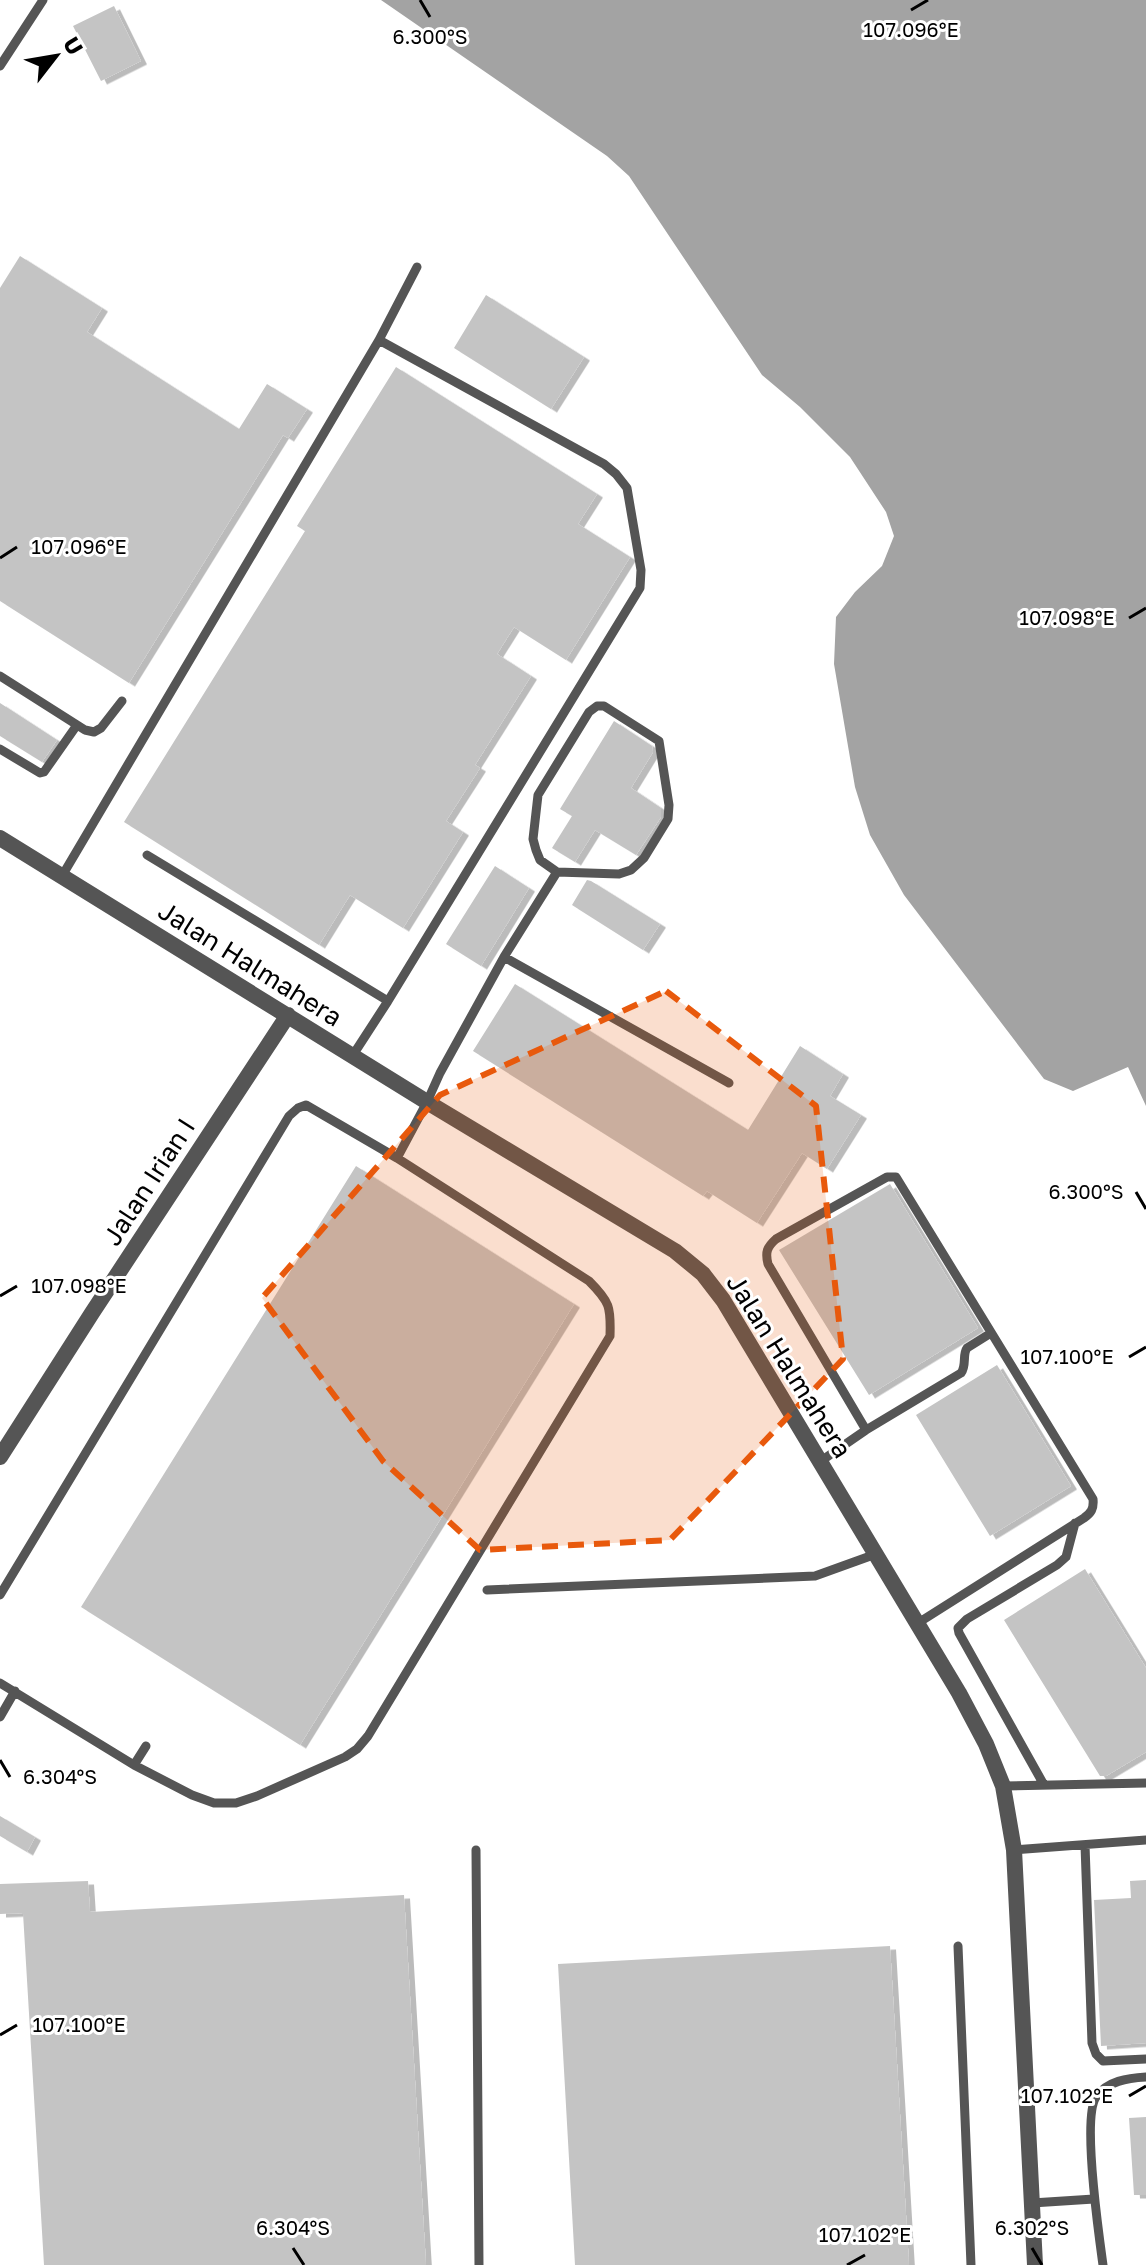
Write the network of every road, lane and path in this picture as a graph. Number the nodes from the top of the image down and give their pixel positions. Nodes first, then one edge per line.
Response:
1 (43, 0) edge
2 (0, 66) edge
3 (417, 267) dead end
4 (379, 340) junction
5 (0, 676) edge
6 (122, 701) dead end
7 (77, 725) junction
8 (0, 749) edge
9 (0, 838) edge
10 (147, 855) dead end
11 (557, 872) junction
12 (62, 876) junction
13 (504, 957) junction
14 (388, 1001) junction
15 (288, 1015) junction
16 (353, 1055) junction
17 (729, 1083) dead end
18 (427, 1102) junction
19 (397, 1158) junction
20 (991, 1333) junction
21 (866, 1430) junction
22 (0, 1457) edge
23 (821, 1461) junction
24 (1075, 1523) junction
25 (876, 1554) junction
26 (487, 1590) dead end
27 (0, 1595) edge
28 (918, 1623) junction
29 (0, 1683) edge
30 (15, 1691) junction
31 (0, 1717) edge
32 (146, 1746) dead end
33 (134, 1765) junction
34 (1146, 1783) edge
35 (1044, 1785) junction
36 (1003, 1786) junction
37 (1146, 1840) edge
38 (1085, 1845) junction
39 (476, 1850) dead end
40 (1014, 1850) junction
41 (958, 1946) dead end
42 (1146, 2059) edge
43 (1146, 2077) edge
44 (1094, 2199) junction
45 (1032, 2203) junction
46 (479, 2265) edge
47 (971, 2265) edge
48 (1035, 2265) edge
49 (1103, 2265) edge

1 - 2 lane
3 - 4 lane
4 - 12 lane
4 - 14 lane
5 - 7 lane
6 - 7 lane
7 - 8 lane
9 - 12 street, Jalan Halmahera
10 - 14 lane
11 - 11 lane
11 - 13 lane
12 - 15 street, Jalan Halmahera
13 - 17 lane
13 - 18 lane
14 - 16 lane
15 - 16 street, Jalan Halmahera
15 - 22 street, Jalan Irian I
16 - 18 street, Jalan Halmahera
18 - 19 lane
18 - 23 street, Jalan Halmahera
19 - 27 lane
19 - 33 lane
20 - 21 lane
20 - 21 lane
20 - 24 lane
21 - 23 lane
23 - 25 street, Jalan Halmahera
24 - 28 lane
24 - 35 lane
25 - 26 lane
25 - 28 street, Jalan Halmahera
28 - 36 street, Jalan Halmahera
29 - 30 lane
30 - 31 lane
30 - 33 lane
32 - 33 lane
34 - 35 lane
35 - 36 lane
36 - 40 street, Jalan Halmahera
37 - 38 lane
38 - 40 lane
38 - 42 lane
39 - 46 lane
40 - 45 street, Jalan Halmahera
41 - 47 lane
43 - 44 lane
44 - 45 lane
44 - 49 lane
45 - 48 street, Jalan Halmahera

